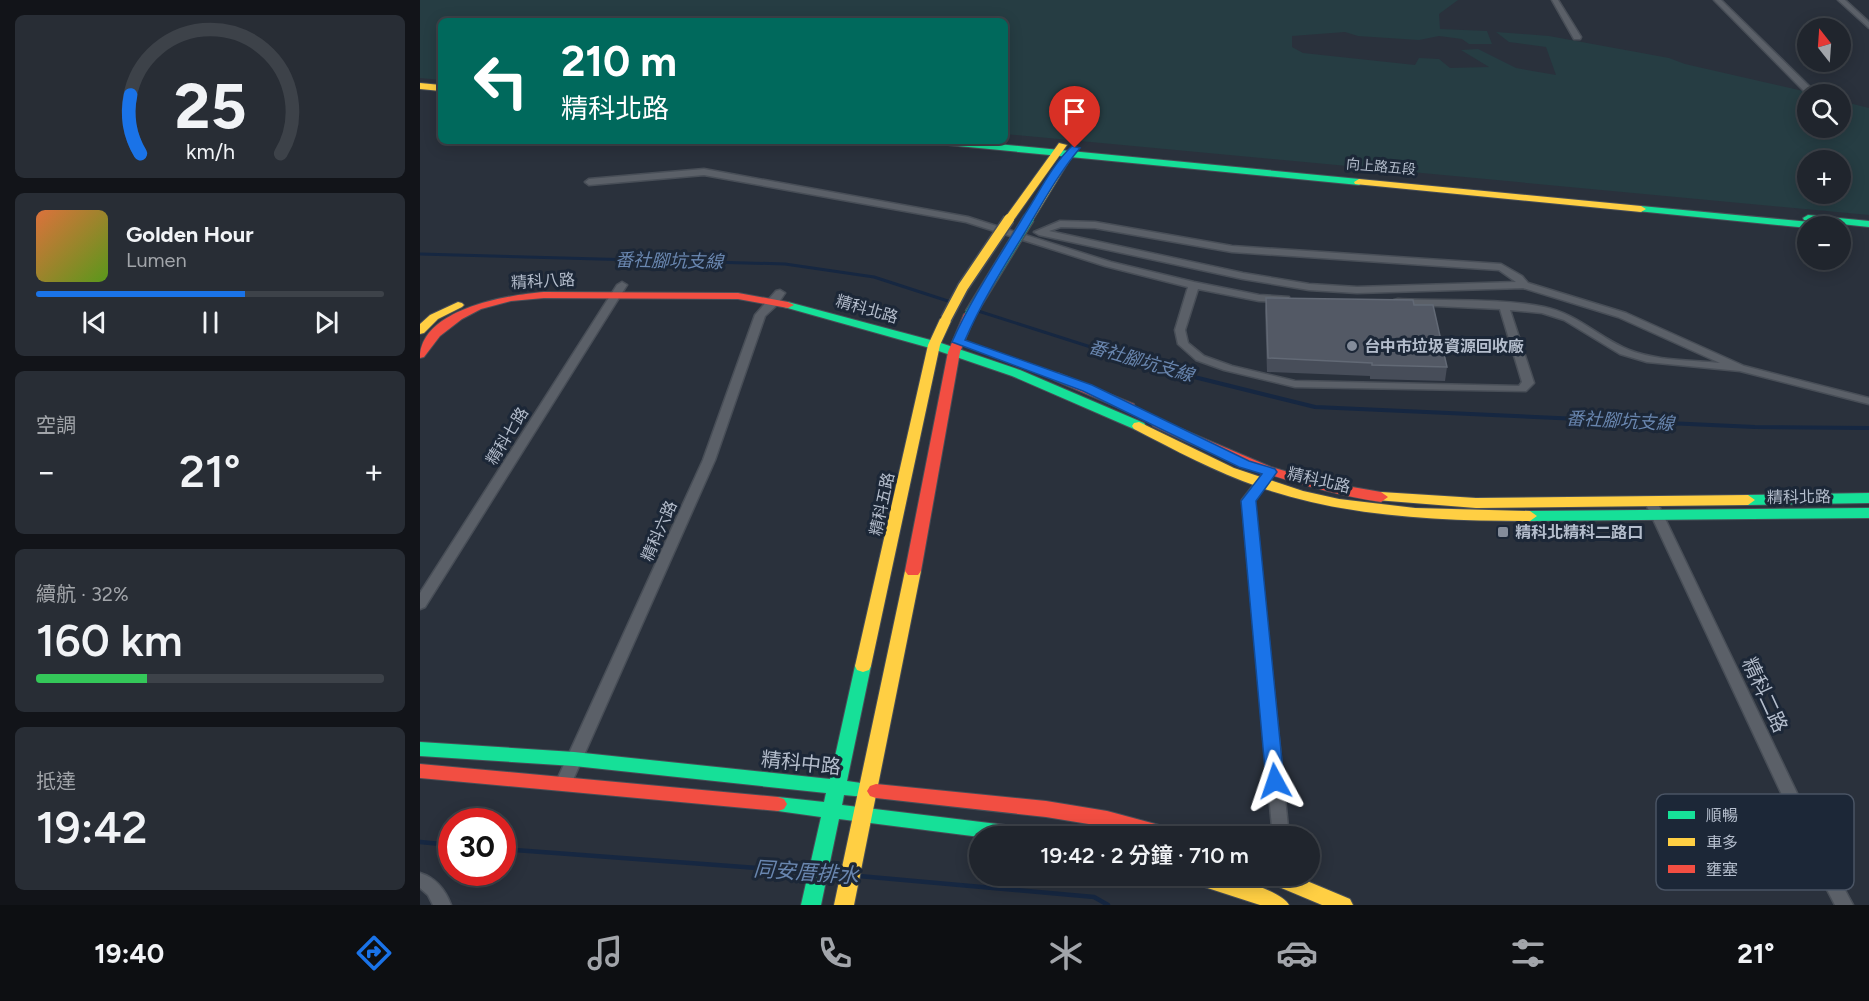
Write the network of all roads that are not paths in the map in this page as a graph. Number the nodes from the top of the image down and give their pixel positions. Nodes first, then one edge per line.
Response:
1 (1555, 0) edge
2 (1718, 0) edge
3 (1841, 0) edge
4 (1869, 26) edge
5 (1577, 37) dead end
6 (1802, 84) edge
7 (420, 86) edge
8 (438, 88) edge
9 (420, 93) edge
10 (438, 94) edge
11 (1008, 141) edge
12 (993, 144) edge
13 (1066, 148) junction
14 (589, 182) dead end
15 (1797, 224) edge
16 (1869, 224) edge
17 (1851, 229) edge
18 (1869, 231) edge
19 (1037, 237) junction
20 (1194, 285) junction
21 (1524, 285) junction
22 (619, 290) junction
23 (776, 298) junction
24 (1294, 299) edge
25 (1329, 300) edge
26 (1364, 301) edge
27 (1388, 302) edge
28 (1504, 306) junction
29 (427, 317) edge
30 (420, 330) edge
31 (935, 340) junction
32 (956, 347) junction
33 (420, 354) edge
34 (1740, 368) junction
35 (1869, 401) edge
36 (1266, 477) junction
37 (1869, 498) edge
38 (1654, 508) junction
39 (1869, 513) edge
40 (420, 604) edge
41 (420, 749) edge
42 (574, 759) junction
43 (420, 771) edge
44 (564, 782) junction
45 (837, 786) junction
46 (869, 791) junction
47 (1790, 794) edge
48 (830, 809) junction
49 (862, 815) junction
50 (974, 826) edge
51 (1133, 826) edge
52 (1280, 826) edge
53 (420, 880) edge
54 (1225, 886) edge
55 (1273, 886) edge
56 (1297, 886) edge
57 (1836, 890) edge
58 (1272, 902) edge
59 (442, 905) edge
60 (810, 905) edge
61 (844, 905) edge
62 (1342, 905) edge
63 (1844, 905) edge

1 - 5 street
2 - 6 street
3 - 4 street
7 - 8 street
9 - 10 street
11 - 13 street, 向上路五段
12 - 13 street, 向上路五段
13 - 15 street, 向上路五段
13 - 16 street, 向上路五段
13 - 31 street, 精科五路, bridge
13 - 32 street, bridge
14 - 19 street
17 - 18 street
19 - 20 street
19 - 21 street
19 - 21 street
20 - 24 street
20 - 28 street
21 - 34 street
22 - 23 street, 精科北路
22 - 29 street, 精科八路
22 - 33 street, 精科八路
22 - 40 street, 精科七路
23 - 31 street, 精科北路
23 - 42 street, 精科六路
25 - 26 street
27 - 28 street
28 - 34 street
29 - 30 street, 精科八路
31 - 32 street, 精科北路
31 - 45 street, 精科五路
32 - 36 street, 精科北路
32 - 46 street
34 - 35 street
36 - 38 street, 精科北路
36 - 52 street
37 - 38 street, 精科北路
38 - 39 street, 精科北路
38 - 47 street, 精科二路
41 - 42 street, 精科中路
42 - 44 street, 精科六路
42 - 45 street, 精科中路
43 - 44 street
44 - 48 street
45 - 46 street, 精科中路
45 - 48 street, 精科五路
46 - 49 street
46 - 51 street, 精科中路
48 - 49 street
48 - 60 street, 精科五路
49 - 50 street
49 - 61 street
53 - 59 street
54 - 58 street
55 - 58 street
56 - 62 street
57 - 63 street, 精科二路

